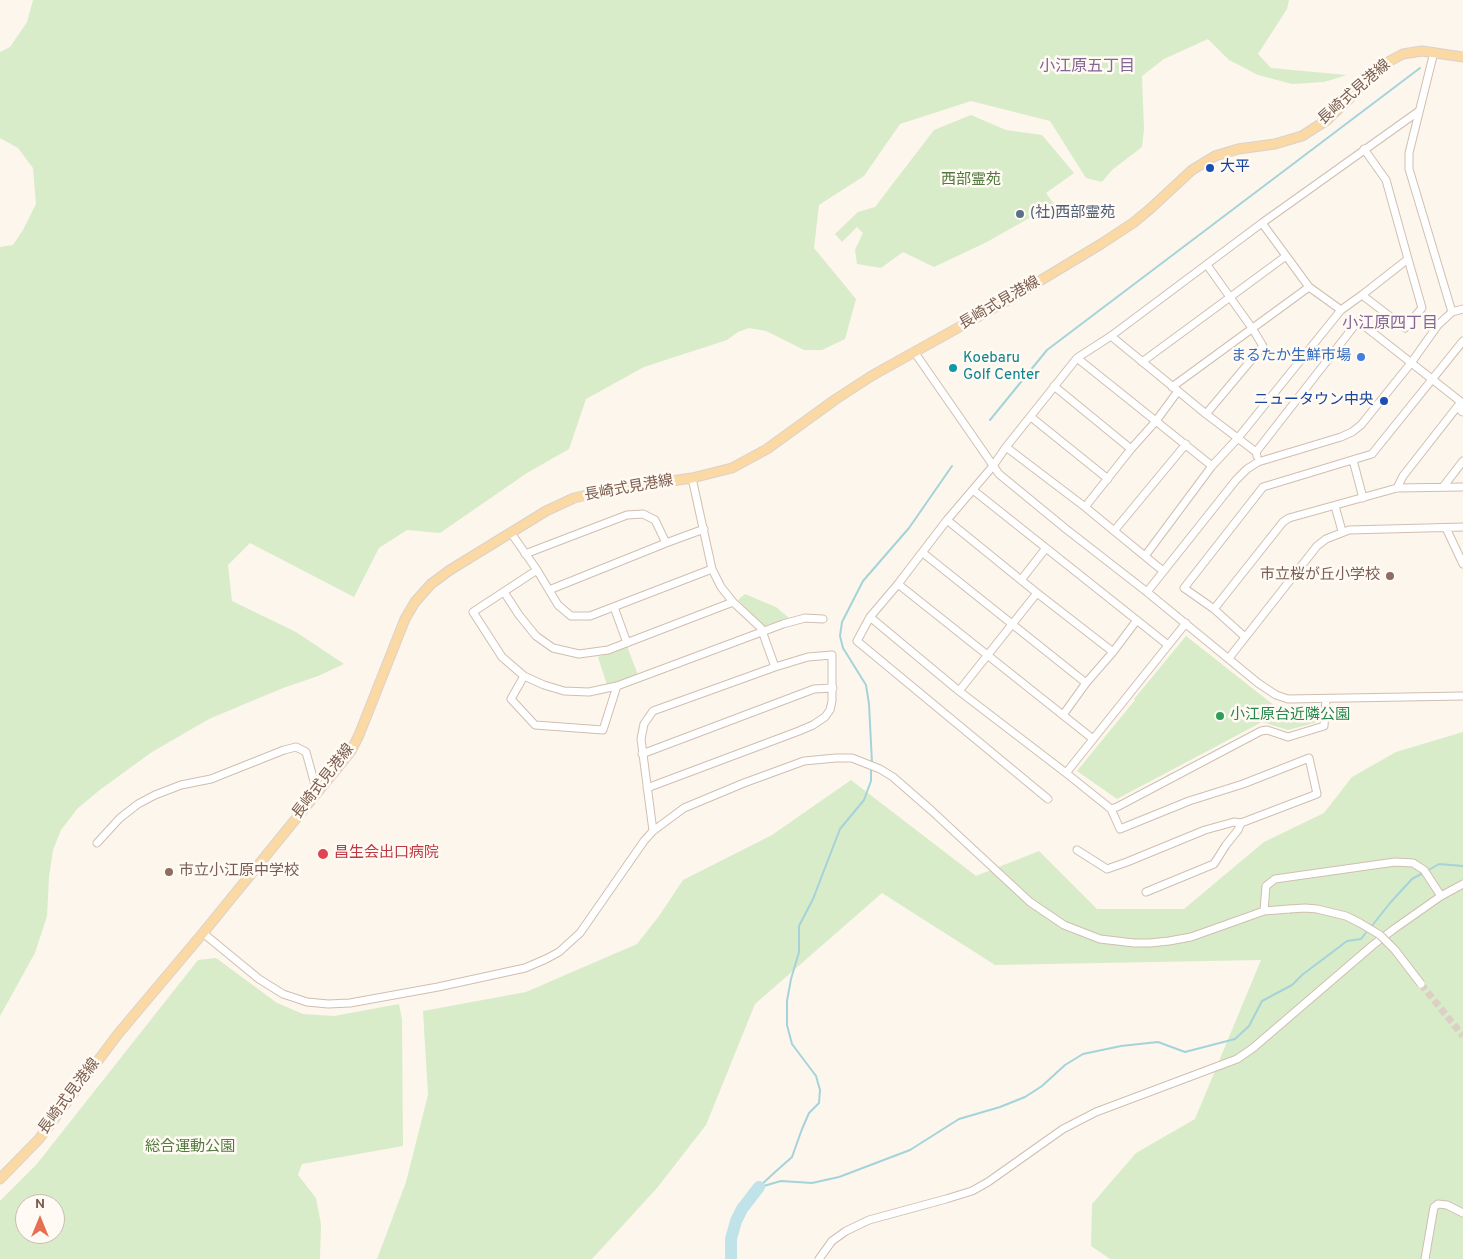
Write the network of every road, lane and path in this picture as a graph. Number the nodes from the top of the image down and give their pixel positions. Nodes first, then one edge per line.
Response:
1 (1434, 52) junction
2 (1463, 57) edge
3 (1419, 111) junction
4 (1364, 149) junction
5 (1262, 223) junction
6 (1286, 256) junction
7 (1408, 259) junction
8 (1207, 265) junction
9 (1309, 287) junction
10 (1362, 295) junction
11 (1229, 298) junction
12 (1463, 309) edge
13 (1341, 310) junction
14 (1452, 312) junction
15 (1252, 328) junction
16 (1110, 336) junction
17 (1463, 341) edge
18 (915, 353) junction
19 (1077, 358) junction
20 (1142, 362) junction
21 (1411, 363) junction
22 (1432, 379) junction
23 (1054, 386) junction
24 (1175, 389) junction
25 (1462, 401) edge
26 (1463, 412) edge
27 (1206, 414) junction
28 (1031, 417) junction
29 (1156, 421) junction
30 (1238, 438) junction
31 (1186, 444) junction
32 (1006, 447) junction
33 (1131, 449) junction
34 (1256, 452) junction
35 (1353, 460) junction
36 (1463, 461) edge
37 (1258, 462) junction
38 (993, 466) junction
39 (1212, 466) junction
40 (692, 478) junction
41 (1108, 479) junction
42 (1443, 487) junction
43 (1463, 487) edge
44 (1397, 488) junction
45 (973, 490) junction
46 (1363, 498) junction
47 (1335, 506) junction
48 (1085, 507) junction
49 (947, 520) junction
50 (1463, 527) edge
51 (1446, 528) junction
52 (704, 529) junction
53 (1114, 531) junction
54 (1342, 532) junction
55 (511, 533) junction
56 (666, 543) junction
57 (1046, 548) junction
58 (923, 553) junction
59 (525, 554) junction
60 (1145, 556) junction
61 (1463, 564) edge
62 (712, 569) junction
63 (537, 570) junction
64 (1163, 571) junction
65 (1021, 580) junction
66 (898, 584) junction
67 (549, 590) junction
68 (504, 592) junction
69 (1147, 592) junction
70 (1037, 593) junction
71 (733, 602) junction
72 (614, 607) junction
73 (1214, 609) junction
74 (870, 617) junction
75 (823, 619) dead end
76 (1137, 620) junction
77 (1012, 623) junction
78 (1186, 623) junction
79 (762, 632) junction
80 (1245, 637) junction
81 (627, 642) junction
82 (1168, 645) junction
83 (1113, 652) junction
84 (987, 655) junction
85 (1229, 658) junction
86 (774, 667) junction
87 (524, 676) junction
88 (1086, 683) junction
89 (617, 686) junction
90 (833, 688) junction
91 (959, 690) junction
92 (1463, 696) edge
93 (1326, 698) junction
94 (1063, 715) junction
95 (1093, 739) junction
96 (642, 754) junction
97 (1066, 773) junction
98 (647, 788) junction
99 (317, 792) junction
100 (1048, 799) dead end
101 (1111, 809) junction
102 (1240, 823) junction
103 (653, 831) junction
104 (97, 843) dead end
105 (1077, 850) dead end
106 (1463, 884) edge
107 (1146, 892) dead end
108 (1441, 896) junction
109 (1264, 911) junction
110 (203, 933) junction
111 (1421, 984) tunnel mouth
112 (0, 1180) edge
113 (1463, 1213) edge
114 (819, 1259) edge
115 (1425, 1259) edge

1 - 2 main road, 長崎式見港線
1 - 3 street
1 - 18 main road, 長崎式見港線
3 - 4 street
3 - 14 street
4 - 5 street
4 - 7 street
5 - 6 street
5 - 8 street
6 - 9 street
6 - 11 street
7 - 10 street
7 - 10 street
8 - 11 street
8 - 16 street
9 - 13 street
9 - 15 street
10 - 13 street
11 - 15 street
11 - 20 street
12 - 14 street
13 - 30 street
14 - 21 street
15 - 24 street
15 - 27 street
16 - 19 street
16 - 20 street
17 - 22 street
18 - 38 street
18 - 40 main road, 長崎式見港線
19 - 23 street
19 - 29 street
20 - 24 street
21 - 22 street
21 - 34 street
21 - 37 street
22 - 25 street
22 - 35 street
23 - 28 street
23 - 33 street
24 - 27 street
24 - 29 street
25 - 26 street
25 - 44 street
27 - 30 street
28 - 32 street
28 - 41 street
29 - 31 street
29 - 33 street
30 - 34 street
30 - 39 street
31 - 39 street
31 - 53 street
32 - 38 street
32 - 48 street
33 - 41 street
34 - 37 street
35 - 46 street
35 - 73 street
36 - 42 street
37 - 64 street
38 - 45 street
38 - 69 street
39 - 60 street
40 - 52 street
40 - 55 main road, 長崎式見港線
41 - 48 street
42 - 43 street
42 - 44 street
44 - 46 street
45 - 49 street
45 - 57 street
46 - 47 street
47 - 54 street
47 - 73 street
48 - 53 street
49 - 58 street
49 - 65 street
50 - 51 street
51 - 54 street
51 - 61 street
52 - 56 street
52 - 62 street
53 - 60 street
54 - 80 street
55 - 59 street
55 - 99 main road, 長崎式見港線
56 - 59 street
56 - 67 street
57 - 65 street
57 - 76 street
58 - 66 street
58 - 77 street
59 - 63 street
60 - 64 street
62 - 71 street
62 - 72 street
63 - 67 street
63 - 68 street
64 - 69 street
65 - 70 street
66 - 74 street
66 - 84 street
67 - 72 street
68 - 81 street
68 - 87 street
69 - 78 street
70 - 77 street
70 - 83 street
71 - 79 street
71 - 81 street
72 - 81 street
73 - 80 street
74 - 91 street
74 - 100 street
75 - 79 street
76 - 82 street
76 - 83 street
77 - 84 street
77 - 88 street
78 - 82 street
78 - 85 street
79 - 86 street
79 - 89 street
80 - 85 street
82 - 95 street
83 - 88 street
84 - 91 street
84 - 94 street
85 - 93 street
86 - 90 street
86 - 96 street
87 - 89 street
87 - 89 street
88 - 94 street
90 - 96 street
90 - 98 street
91 - 97 street
92 - 93 street
93 - 101 street
94 - 95 street
95 - 97 street
96 - 98 street
97 - 101 street
98 - 103 street
99 - 104 street
99 - 110 main road, 長崎式見港線
101 - 102 street
102 - 105 street
102 - 107 street
103 - 109 street
103 - 110 street
106 - 108 street
108 - 109 street
108 - 114 street
109 - 111 street, bridge
110 - 112 main road, 長崎式見港線
113 - 115 street

